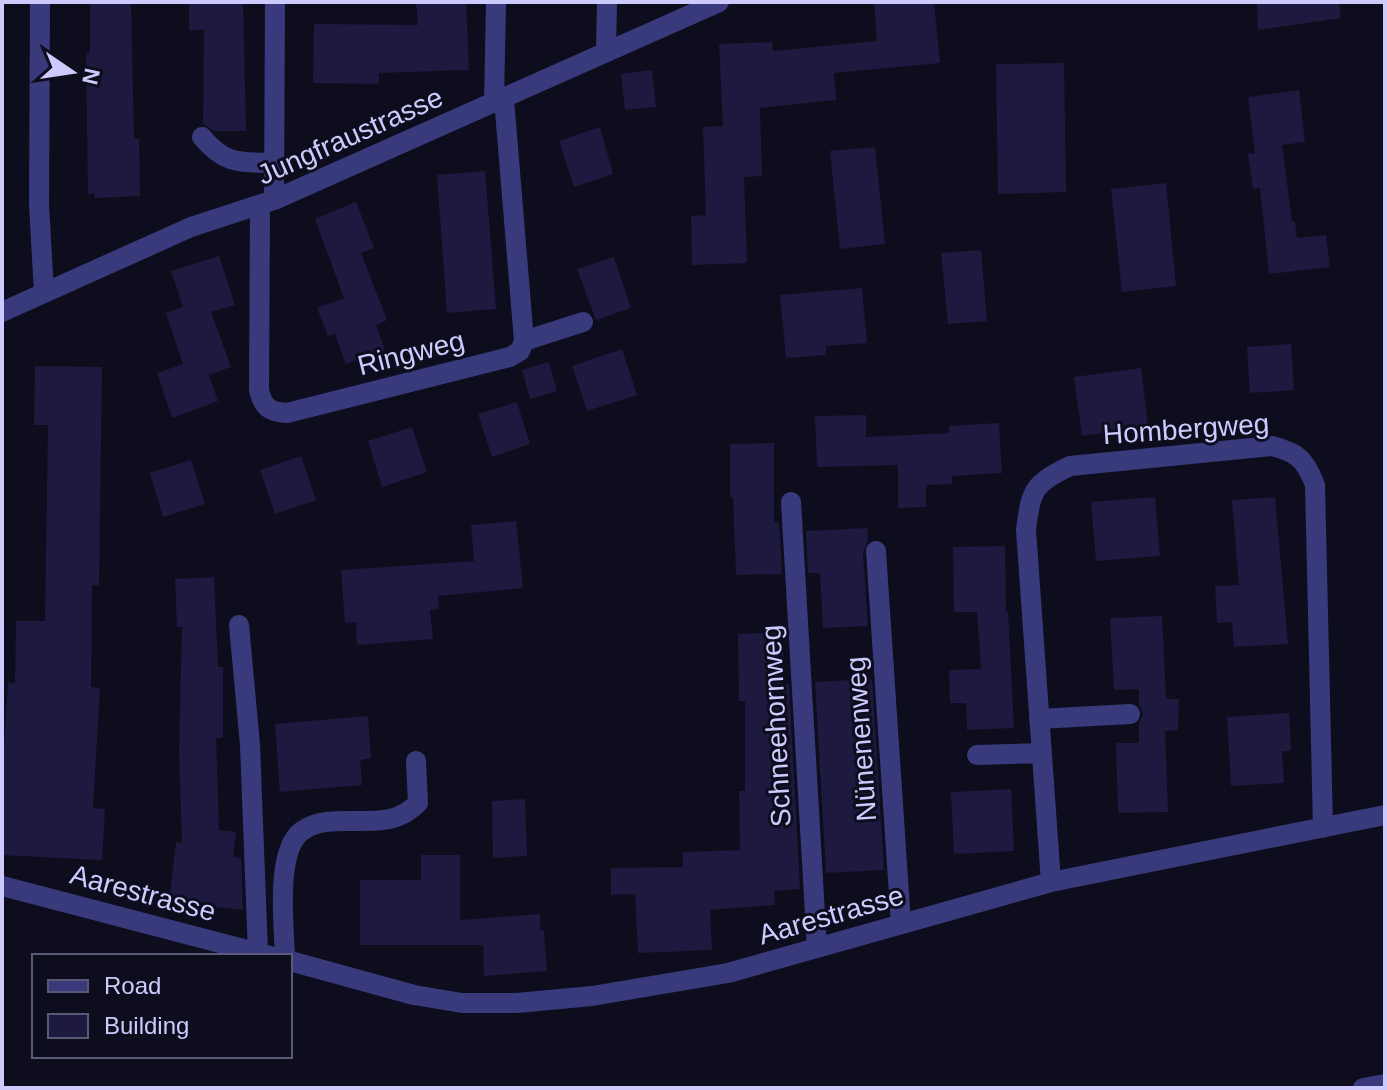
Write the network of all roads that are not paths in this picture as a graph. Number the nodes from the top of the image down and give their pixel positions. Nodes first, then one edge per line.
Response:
1 (40, 2) edge
2 (275, 2) edge
3 (496, 2) edge
4 (607, 2) edge
5 (719, 2) edge
6 (606, 52) junction
7 (499, 101) junction
8 (202, 137) dead end
9 (274, 163) junction
10 (267, 203) junction
11 (44, 293) junction
12 (2, 312) edge
13 (583, 322) dead end
14 (524, 341) junction
15 (791, 502) dead end
16 (876, 551) dead end
17 (239, 625) dead end
18 (1130, 714) dead end
19 (1039, 719) junction
20 (1042, 753) junction
21 (977, 755) dead end
22 (416, 761) dead end
23 (1385, 815) edge
24 (1323, 828) junction
25 (1051, 882) junction
26 (2, 886) edge
27 (901, 924) junction
28 (817, 948) junction
29 (264, 954) edge
30 (285, 954) edge
31 (292, 962) edge
32 (1385, 1084) edge
33 (1363, 1088) edge

1 - 11 street
2 - 9 street
3 - 7 street
4 - 6 street
5 - 6 street, Jungfraustrasse
6 - 7 street, Jungfraustrasse
7 - 10 street, Jungfraustrasse
7 - 14 street
8 - 9 street
9 - 10 street
10 - 11 street, Jungfraustrasse
10 - 14 street, Ringweg
11 - 12 street, Jungfraustrasse
13 - 14 street
15 - 28 street, Schneehornweg
16 - 27 street, Nünenenweg
17 - 29 street
18 - 19 street
19 - 20 street, Hombergweg
19 - 24 street, Hombergweg
20 - 21 street
20 - 25 street, Hombergweg
22 - 30 street
23 - 24 street, Aarestrasse
24 - 25 street, Aarestrasse
25 - 27 street, Aarestrasse
26 - 29 street, Aarestrasse
27 - 28 street, Aarestrasse
28 - 31 street, Aarestrasse
32 - 33 street

